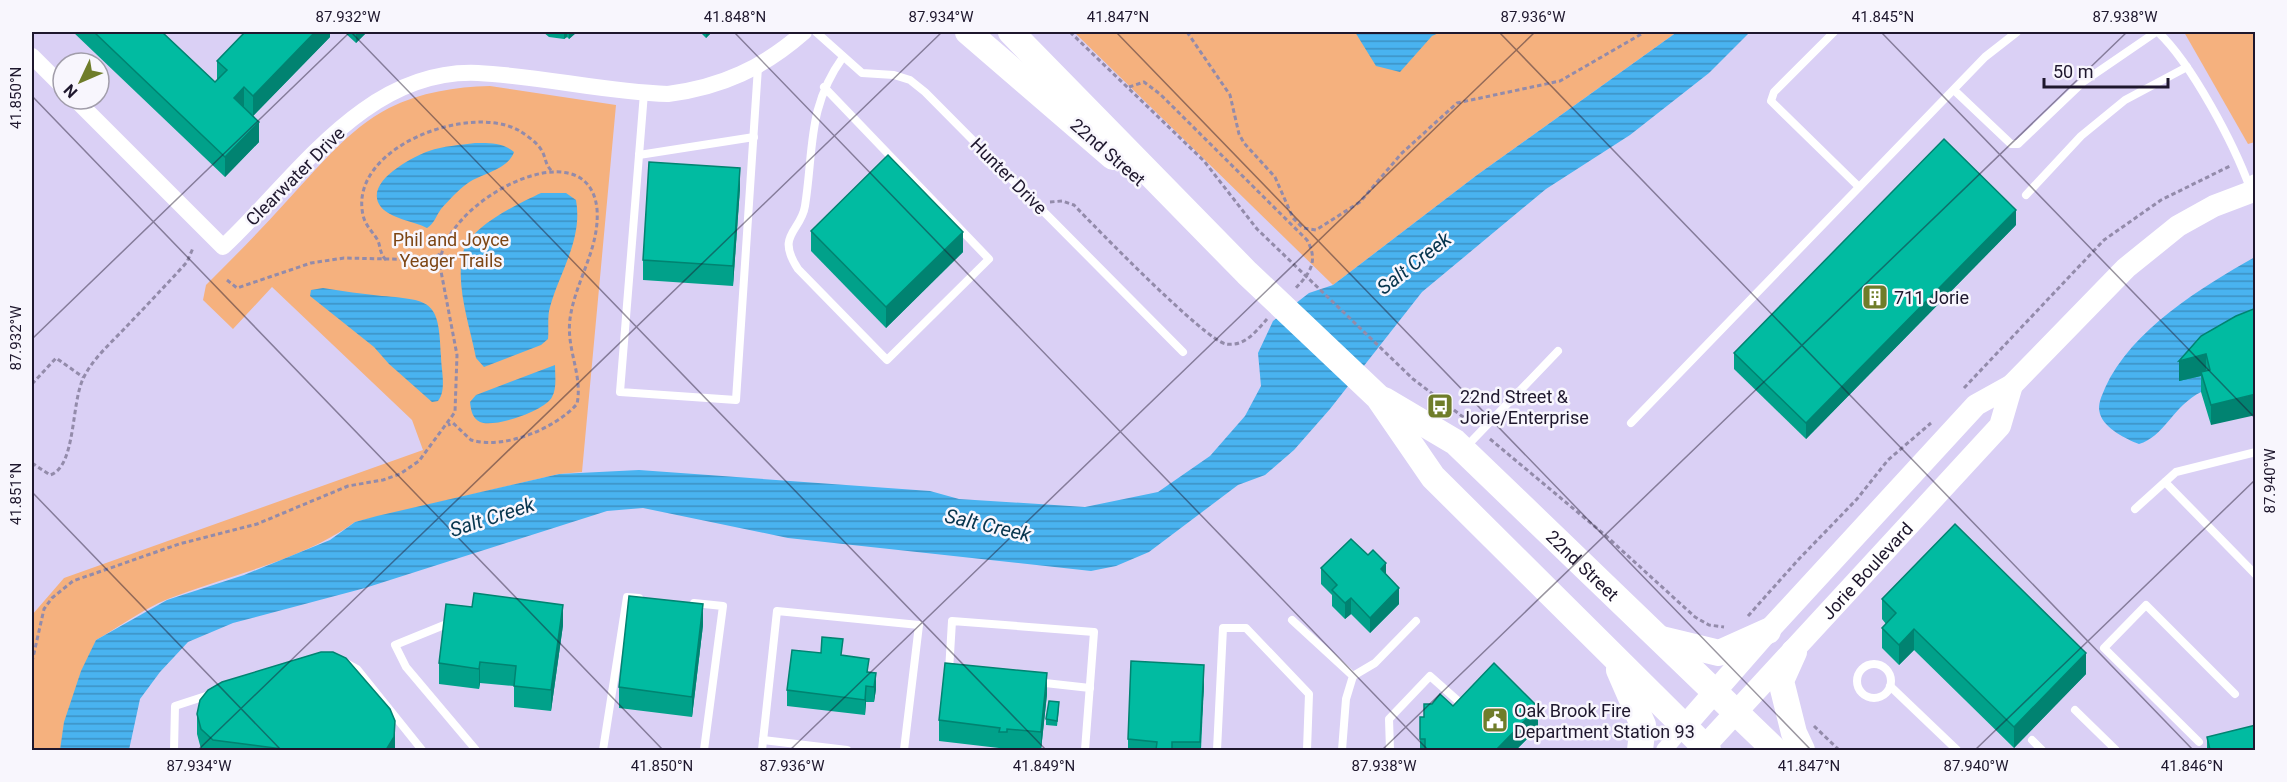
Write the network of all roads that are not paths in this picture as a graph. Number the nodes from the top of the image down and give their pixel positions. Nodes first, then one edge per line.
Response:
1 (804, 32) edge
2 (816, 32) edge
3 (968, 32) edge
4 (1011, 32) edge
5 (1834, 32) edge
6 (2017, 32) edge
7 (2157, 32) edge
8 (32, 56) edge
9 (843, 57) junction
10 (758, 67) junction
11 (2187, 67) junction
12 (51, 75) edge
13 (824, 87) junction
14 (1954, 90) junction
15 (644, 93) junction
16 (87, 111) edge
17 (754, 137) junction
18 (639, 155) junction
19 (1859, 187) junction
20 (2254, 190) edge
21 (2026, 195) dead end
22 (1247, 273) junction
23 (1558, 351) dead end
24 (1183, 352) dead end
25 (2012, 385) junction
26 (1378, 397) junction
27 (1631, 423) dead end
28 (1463, 450) junction
29 (2256, 452) edge
30 (2165, 482) junction
31 (2135, 508) dead end
32 (2256, 575) edge
33 (648, 599) edge
34 (680, 602) edge
35 (469, 615) edge
36 (1292, 620) dead end
37 (1416, 621) dead end
38 (1768, 631) junction
39 (1659, 639) junction
40 (1794, 652) junction
41 (1615, 658) junction
42 (338, 660) edge
43 (960, 672) edge
44 (1353, 675) junction
45 (1031, 681) edge
46 (1890, 686) junction
47 (1090, 688) junction
48 (219, 691) edge
49 (1716, 693) junction
50 (2235, 693) dead end
51 (1468, 710) edge
52 (2075, 710) dead end
53 (1737, 713) junction
54 (1684, 727) junction
55 (763, 740) junction
56 (2032, 740) dead end
57 (2199, 742) dead end
58 (1704, 749) edge
59 (174, 750) edge
60 (422, 750) edge
61 (476, 750) edge
62 (603, 750) edge
63 (704, 750) edge
64 (762, 750) edge
65 (847, 750) edge
66 (904, 750) edge
67 (1085, 750) edge
68 (1216, 750) edge
69 (1307, 750) edge
70 (1342, 750) edge
71 (1390, 750) edge
72 (1640, 750) edge
73 (1664, 750) edge
74 (1774, 750) edge
75 (1802, 750) edge
76 (1957, 750) edge
77 (2042, 750) edge
78 (2116, 750) edge

1 - 10 street, Clearwater Drive
2 - 9 lane, Hunter Drive
3 - 22 main road, 22nd Street
4 - 22 main road, 22nd Street
5 - 19 lane
6 - 14 lane
7 - 11 lane
7 - 14 lane
8 - 12 street
9 - 13 lane
9 - 24 lane, Hunter Drive
10 - 15 street, Clearwater Drive
10 - 17 lane
11 - 20 lane
11 - 21 lane
13 - 13 lane
14 - 19 lane
15 - 16 street, Clearwater Drive
15 - 18 lane
17 - 18 lane
17 - 18 lane
19 - 27 lane
20 - 25 main road, Jorie Boulevard
22 - 26 main road, 22nd Street
23 - 28 lane
25 - 38 main road, Jorie Boulevard
25 - 40 main road, Jorie Boulevard
26 - 28 main road, 22nd Street
26 - 41 main road, 22nd Street
28 - 39 main road, 22nd Street
29 - 30 lane
30 - 31 lane
30 - 32 lane
33 - 62 lane
34 - 63 lane
35 - 61 lane
36 - 44 lane
37 - 44 lane
38 - 39 main road
38 - 49 main road, Jorie Boulevard
39 - 49 main road, 22nd Street
40 - 53 main road, Jorie Boulevard
40 - 75 main road
41 - 54 main road, 22nd Street
41 - 72 main road
42 - 60 lane
43 - 47 lane
44 - 70 lane
45 - 47 lane
46 - 46 lane
46 - 76 lane
47 - 67 lane
48 - 59 lane
49 - 53 main road, 22nd Street
49 - 54 main road, Jorie Boulevard
50 - 57 lane
51 - 71 lane
52 - 78 lane
53 - 58 main road, Jorie Boulevard
53 - 74 main road, 22nd Street
54 - 58 main road, 22nd Street
54 - 73 street
55 - 64 lane
55 - 65 lane
55 - 66 lane
56 - 77 lane
68 - 69 lane

